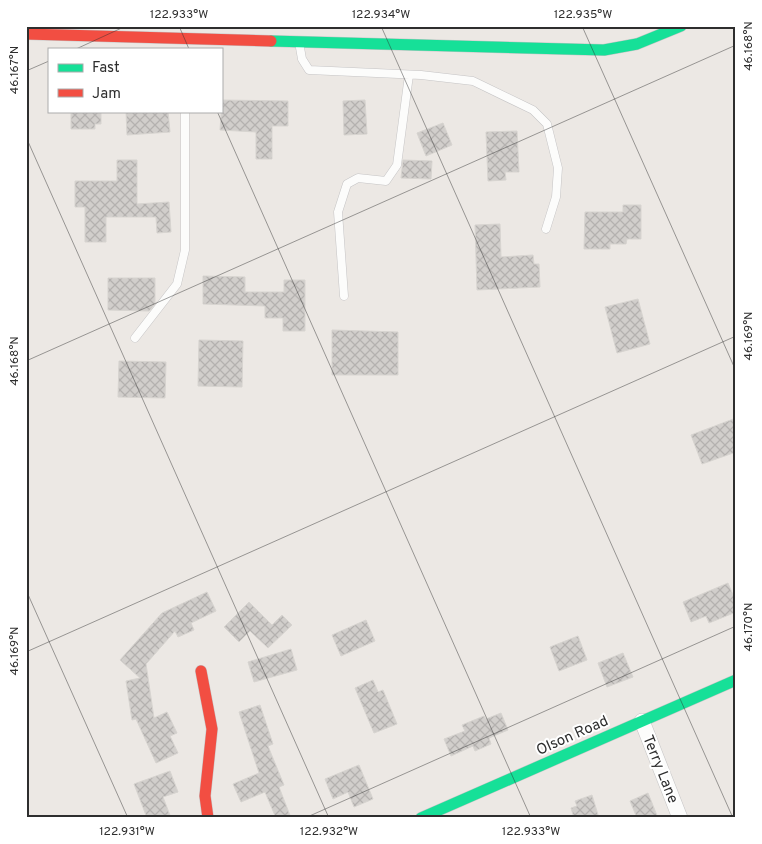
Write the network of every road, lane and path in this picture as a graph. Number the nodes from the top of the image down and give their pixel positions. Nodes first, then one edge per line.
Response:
1 (681, 26) edge
2 (26, 34) edge
3 (299, 42) junction
4 (184, 44) edge
5 (408, 74) junction
6 (185, 112) edge
7 (546, 229) dead end
8 (344, 296) dead end
9 (135, 338) dead end
10 (201, 671) dead end
11 (736, 680) edge
12 (642, 720) junction
13 (208, 818) edge
14 (421, 818) edge
15 (680, 818) edge

1 - 3 street
2 - 4 street
3 - 4 street
3 - 5 lane
5 - 7 lane
5 - 8 lane
6 - 9 lane
10 - 13 street
11 - 12 street, Olson Road
12 - 14 street, Olson Road
12 - 15 street, Terry Lane

